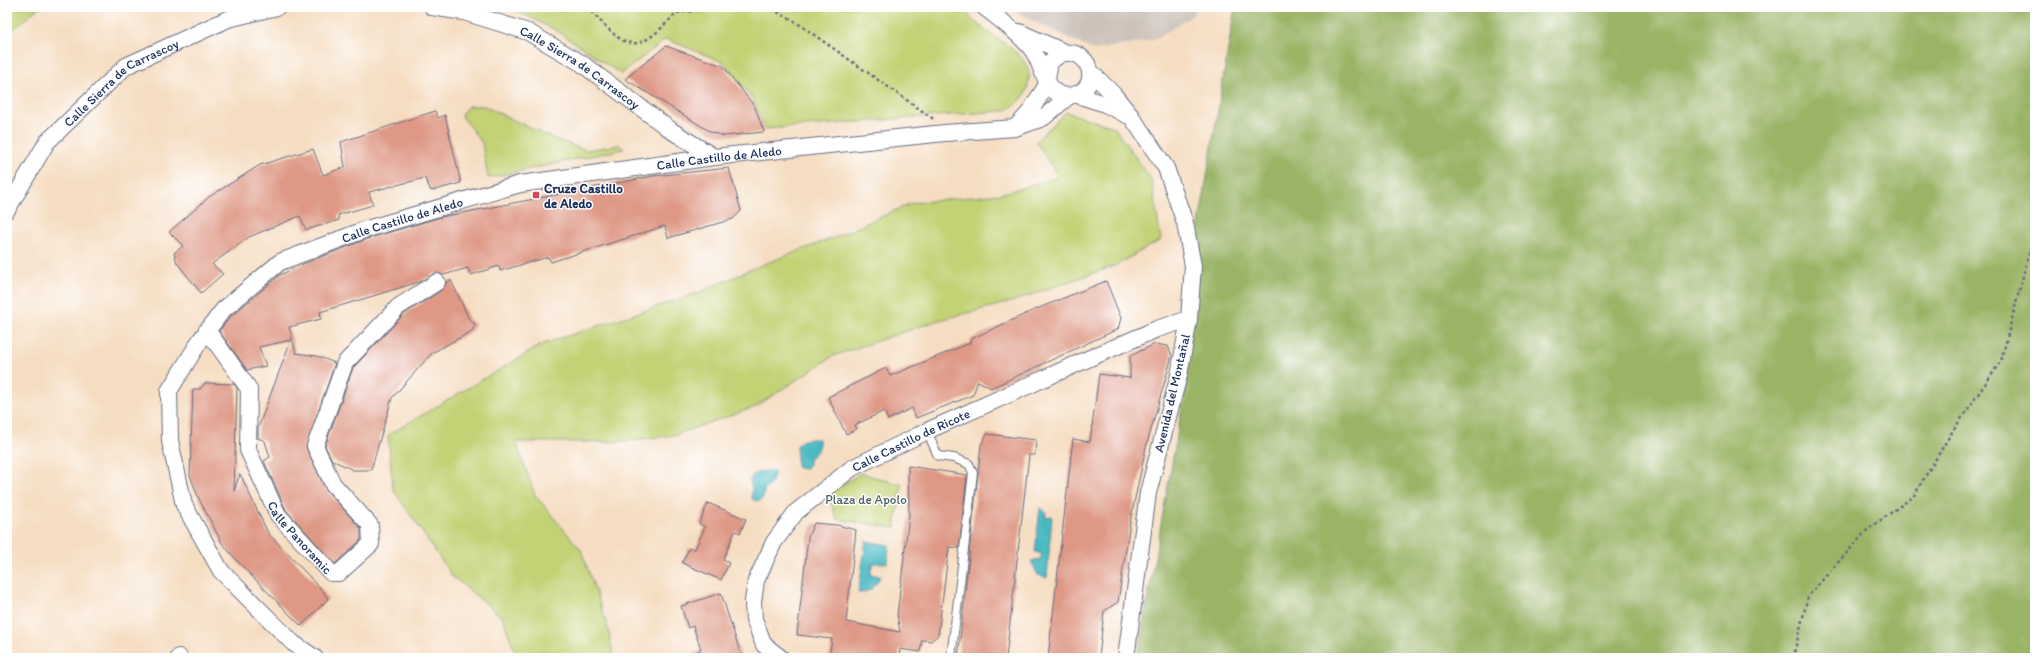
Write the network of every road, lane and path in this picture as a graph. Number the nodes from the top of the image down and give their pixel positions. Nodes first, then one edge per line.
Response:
1 (277, 7) edge
2 (432, 7) edge
3 (588, 7) edge
4 (728, 7) edge
5 (760, 7) edge
6 (984, 7) edge
7 (1012, 29) junction
8 (1064, 52) junction
9 (1090, 71) junction
10 (1047, 81) junction
11 (1073, 95) junction
12 (1131, 116) junction
13 (1015, 128) junction
14 (945, 133) junction
15 (714, 157) junction
16 (7, 210) edge
17 (2035, 230) edge
18 (437, 282) dead end
19 (1189, 319) junction
20 (207, 330) junction
21 (927, 431) junction
22 (315, 658) edge
23 (781, 658) edge
24 (951, 658) edge
25 (1126, 658) edge
26 (1792, 658) edge

1 - 16 street, Calle Sierra de Carrascoy
2 - 15 street, Calle Sierra de Carrascoy
3 - 4 path
5 - 14 path
6 - 7 street
7 - 8 street
7 - 10 street
8 - 9 street
8 - 10 street
9 - 11 street
9 - 12 street, Avenida del Montañal
10 - 11 street
10 - 13 street
11 - 12 street
11 - 13 street, Calle Castillo de Aledo
12 - 19 street, Avenida del Montañal
13 - 14 street, Calle Castillo de Aledo
14 - 15 street, Calle Castillo de Aledo
15 - 20 street, Calle Castillo de Aledo
17 - 26 path
18 - 20 street, Calle Panoramic
19 - 21 street, Calle Castillo de Ricote
19 - 25 street, Avenida del Montañal
20 - 22 street, Calle Castillo de Aledo
21 - 23 street, Calle Castillo de Ricote
21 - 24 lane

